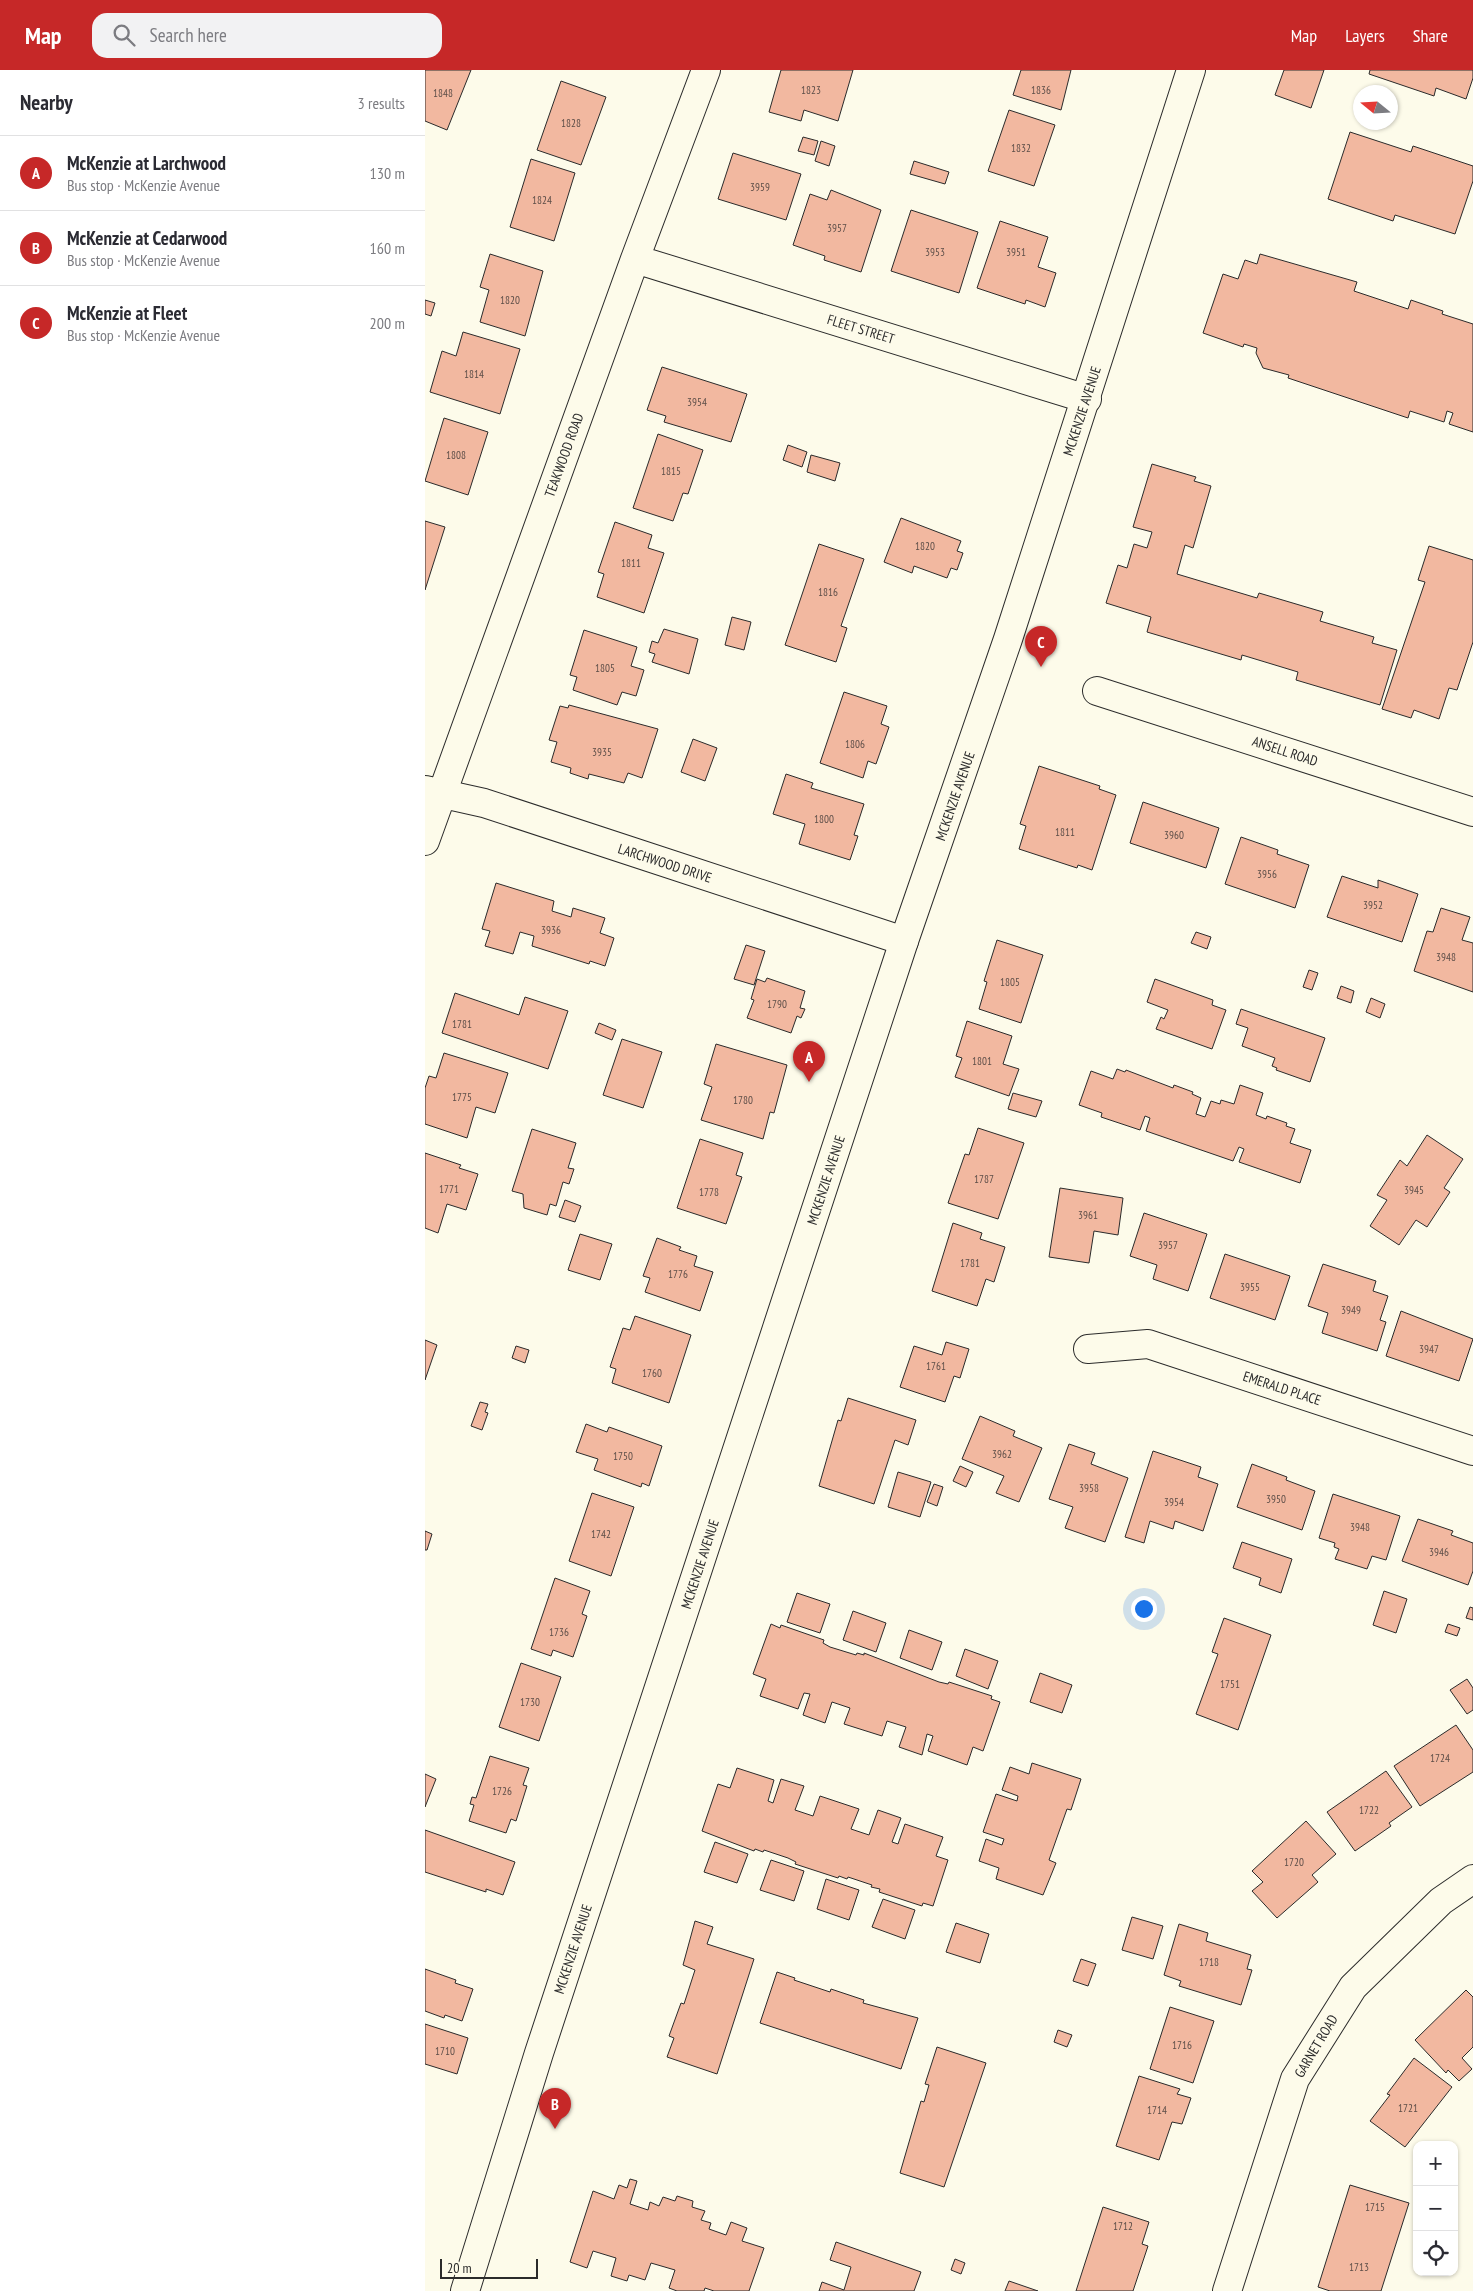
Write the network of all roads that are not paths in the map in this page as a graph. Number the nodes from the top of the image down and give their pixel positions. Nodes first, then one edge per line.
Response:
1 (706, 70) edge
2 (1191, 70) edge
3 (635, 259) junction
4 (1087, 399) junction
5 (1097, 692) dead end
6 (433, 791) edge
7 (1473, 812) edge
8 (425, 841) edge
9 (904, 941) junction
10 (1088, 1349) dead end
11 (1473, 1451) edge
12 (1473, 1879) edge
13 (465, 2291) edge
14 (1227, 2291) edge

1 - 3 street, TEAKWOOD ROAD
2 - 4 street, MCKENZIE AVENUE
3 - 4 street, FLEET STREET
3 - 6 street, TEAKWOOD ROAD
4 - 9 street, MCKENZIE AVENUE
5 - 7 street, ANSELL ROAD
6 - 8 street, TEAKWOOD ROAD
6 - 9 street, LARCHWOOD DRIVE
9 - 13 street, MCKENZIE AVENUE
10 - 11 street, EMERALD PLACE
12 - 14 street, GARNET ROAD

